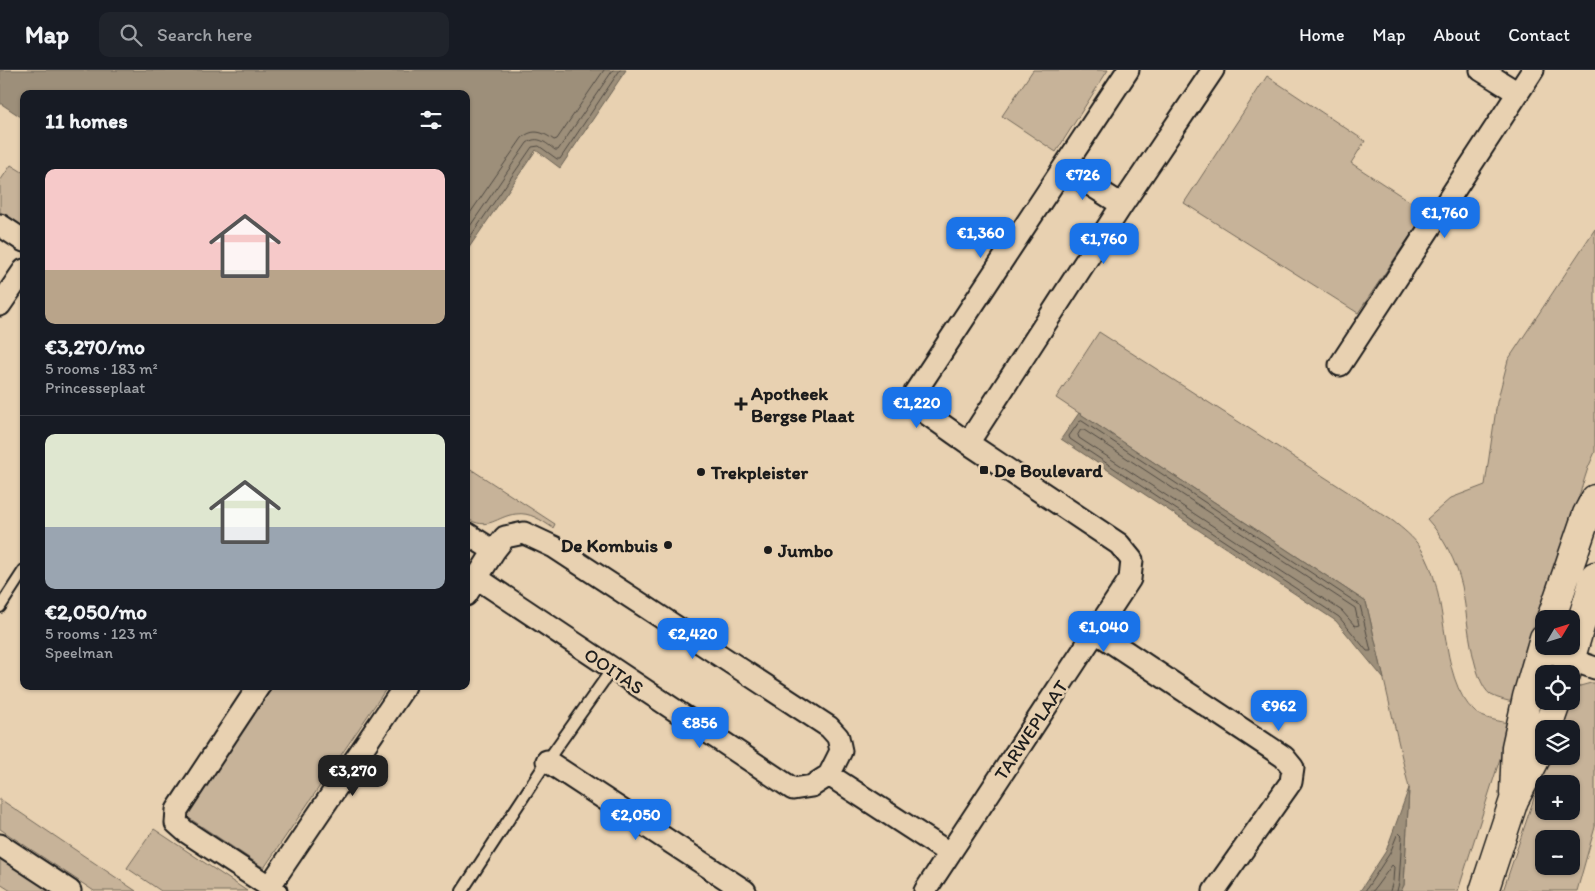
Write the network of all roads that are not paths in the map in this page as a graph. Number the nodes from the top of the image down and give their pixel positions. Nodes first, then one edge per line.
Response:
1 (1128, 70) edge
2 (1213, 70) edge
3 (1481, 70) edge
4 (1533, 70) edge
5 (1518, 93) junction
6 (1064, 168) junction
7 (1122, 205) junction
8 (0, 225) edge
9 (20, 238) edge
10 (20, 276) edge
11 (0, 305) edge
12 (1340, 365) dead end
13 (968, 443) junction
14 (1595, 499) edge
15 (470, 536) edge
16 (494, 551) junction
17 (20, 576) edge
18 (1595, 576) edge
19 (472, 587) edge
20 (0, 607) edge
21 (1554, 610) edge
22 (1096, 632) junction
23 (1539, 655) edge
24 (1559, 655) edge
25 (1575, 665) edge
26 (1578, 665) edge
27 (612, 669) junction
28 (256, 690) edge
29 (402, 690) edge
30 (1535, 760) edge
31 (547, 761) junction
32 (829, 775) junction
33 (1514, 800) junction
34 (0, 845) edge
35 (949, 853) junction
36 (273, 889) edge
37 (70, 891) edge
38 (462, 891) edge
39 (745, 891) edge
40 (924, 891) edge
41 (1214, 891) edge
42 (1484, 891) edge

1 - 6 street
2 - 7 street
3 - 5 street
4 - 5 street
5 - 12 street
6 - 7 street
6 - 13 street
7 - 13 street
8 - 9 street
10 - 11 street
13 - 22 street, TARWEPLAAT
14 - 21 main road
15 - 16 street
16 - 19 street
16 - 32 street
17 - 20 lane
18 - 26 main road
19 - 27 street, OOITAS
22 - 35 street, TARWEPLAAT
22 - 41 street
23 - 33 main road
24 - 25 street
27 - 31 lane
27 - 32 street, OOITAS
28 - 36 street
29 - 36 street
30 - 33 main road
31 - 38 lane
31 - 39 street
32 - 35 street
33 - 42 main road
34 - 37 street
35 - 40 street, TARWEPLAAT

